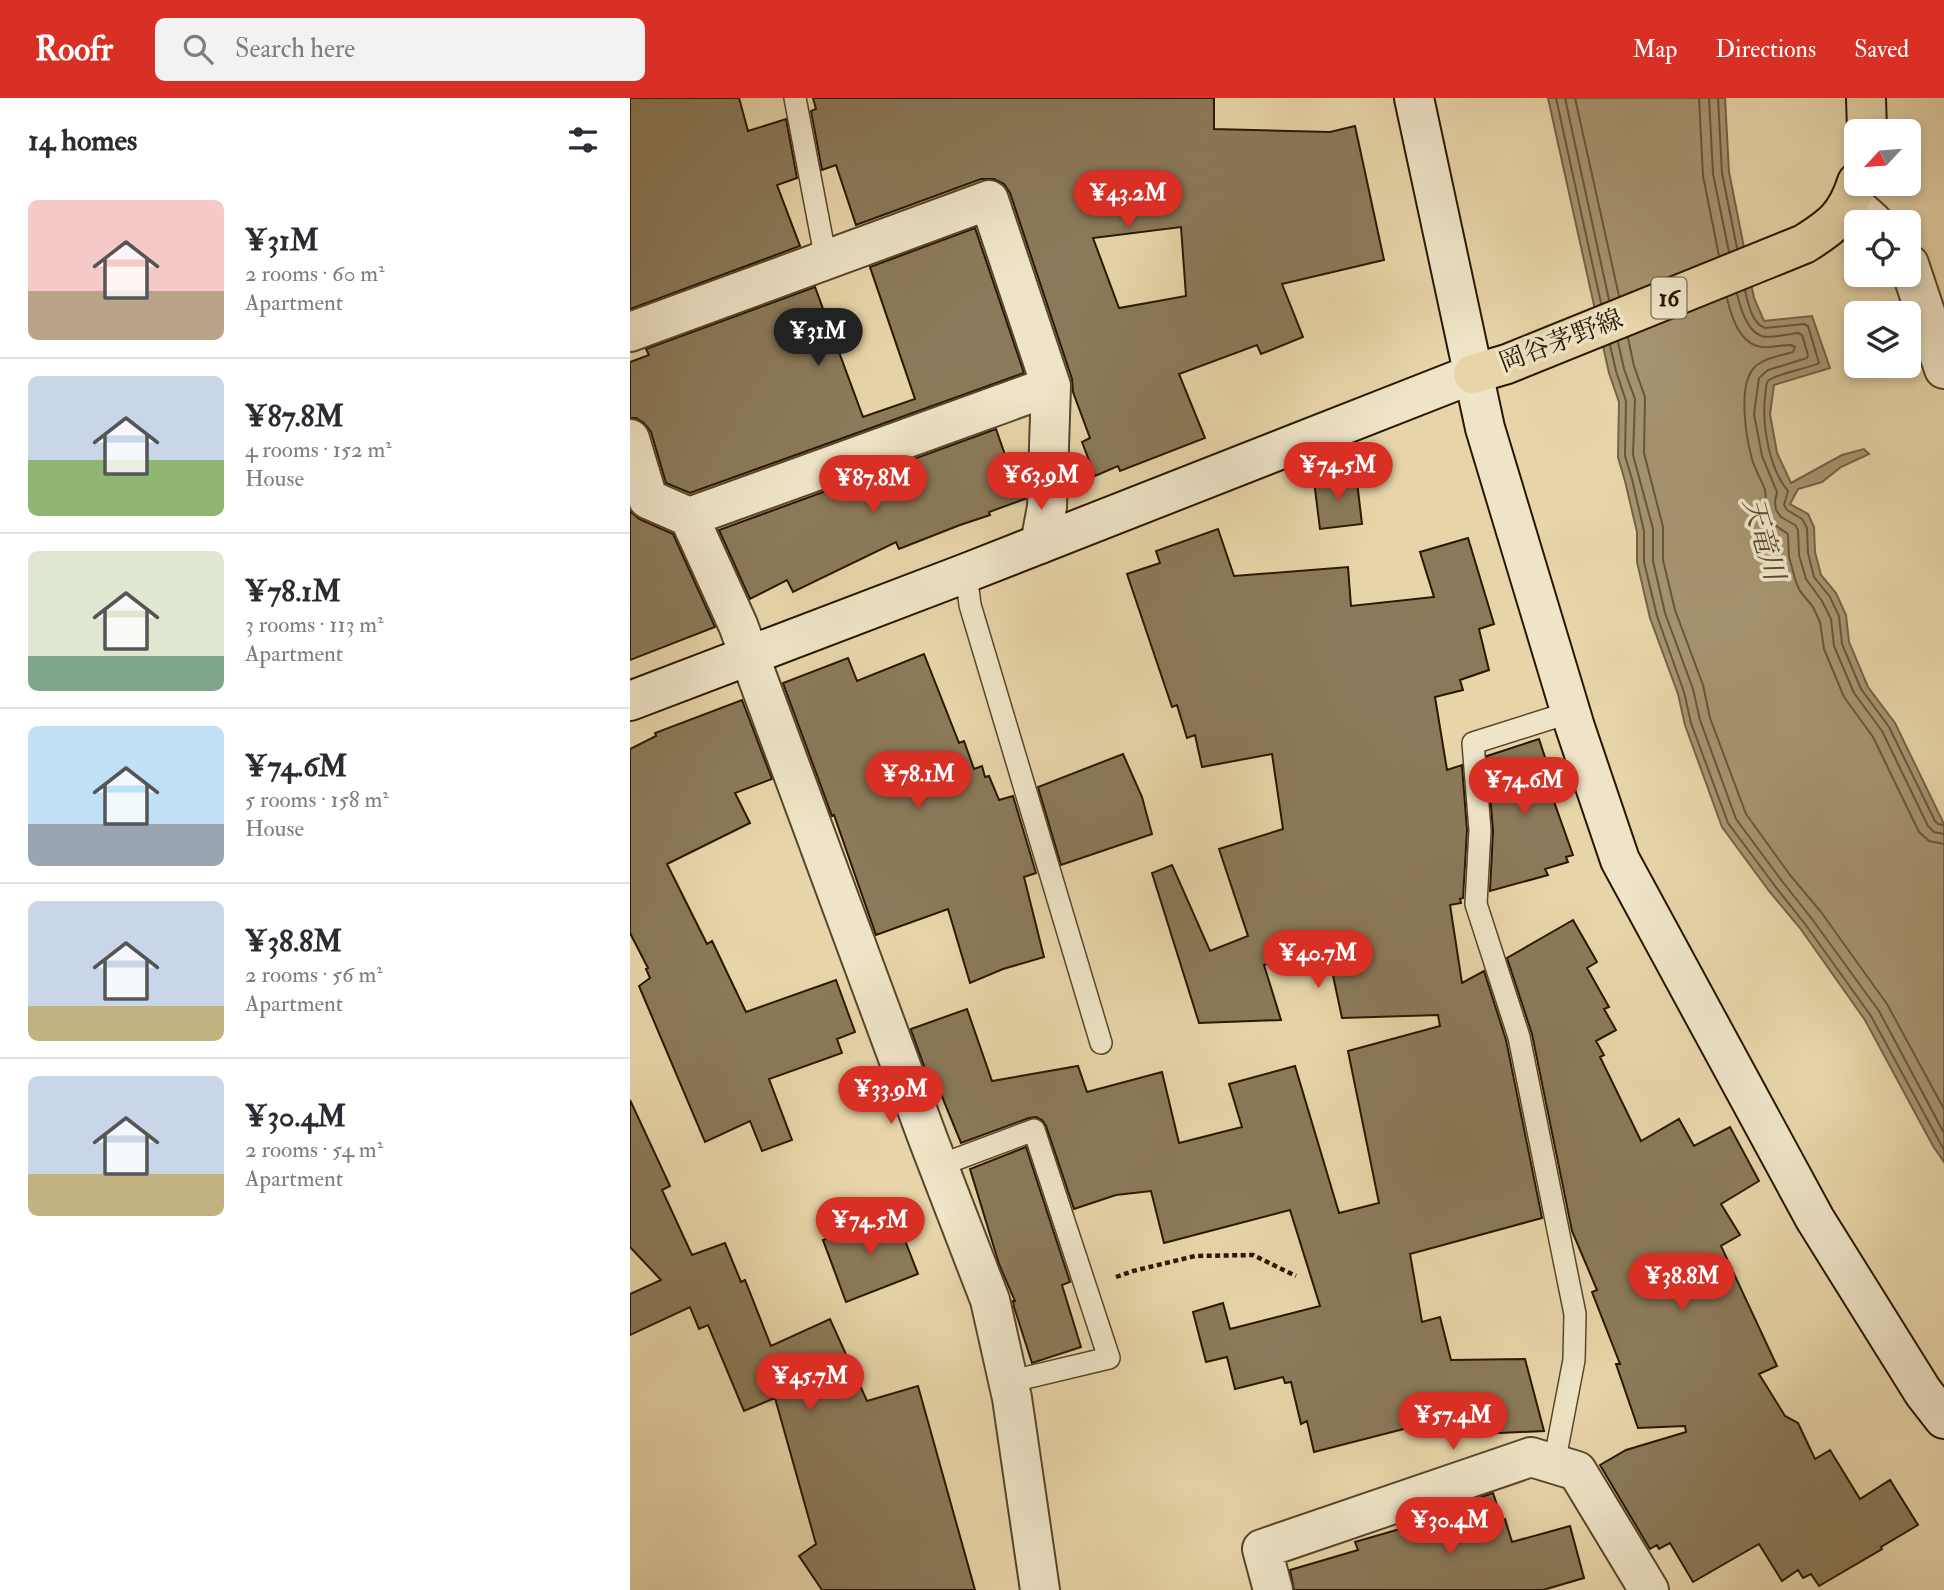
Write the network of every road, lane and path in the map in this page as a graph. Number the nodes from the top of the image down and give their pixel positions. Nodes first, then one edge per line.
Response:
1 (795, 98) edge
2 (1414, 98) edge
3 (1866, 98) edge
4 (1867, 119) edge
5 (1852, 209) edge
6 (826, 260) junction
7 (1917, 287) edge
8 (630, 332) edge
9 (1490, 369) junction
10 (1944, 369) edge
11 (1051, 386) junction
12 (630, 439) edge
13 (689, 517) junction
14 (1040, 544) junction
15 (966, 573) junction
16 (749, 656) junction
17 (630, 701) edge
18 (1571, 712) junction
19 (1101, 1043) dead end
20 (938, 1166) junction
21 (1296, 1276) dead end
22 (1086, 1288) junction
23 (1008, 1382) junction
24 (1944, 1419) edge
25 (1554, 1464) junction
26 (1040, 1590) edge
27 (1273, 1590) edge
28 (1649, 1590) edge

1 - 6 lane
2 - 9 street
3 - 4 main road
5 - 9 main road, 岡谷茅野線 / 16
6 - 8 street
6 - 11 street
7 - 10 street
9 - 14 street
9 - 18 street
11 - 13 street
11 - 14 street
12 - 13 street
13 - 16 street
14 - 15 street
15 - 16 street
15 - 19 lane
16 - 17 street
16 - 20 street
18 - 24 street
18 - 25 lane
20 - 22 lane
20 - 23 street
21 - 22 path
22 - 23 lane
23 - 26 street
25 - 27 street
25 - 28 street

